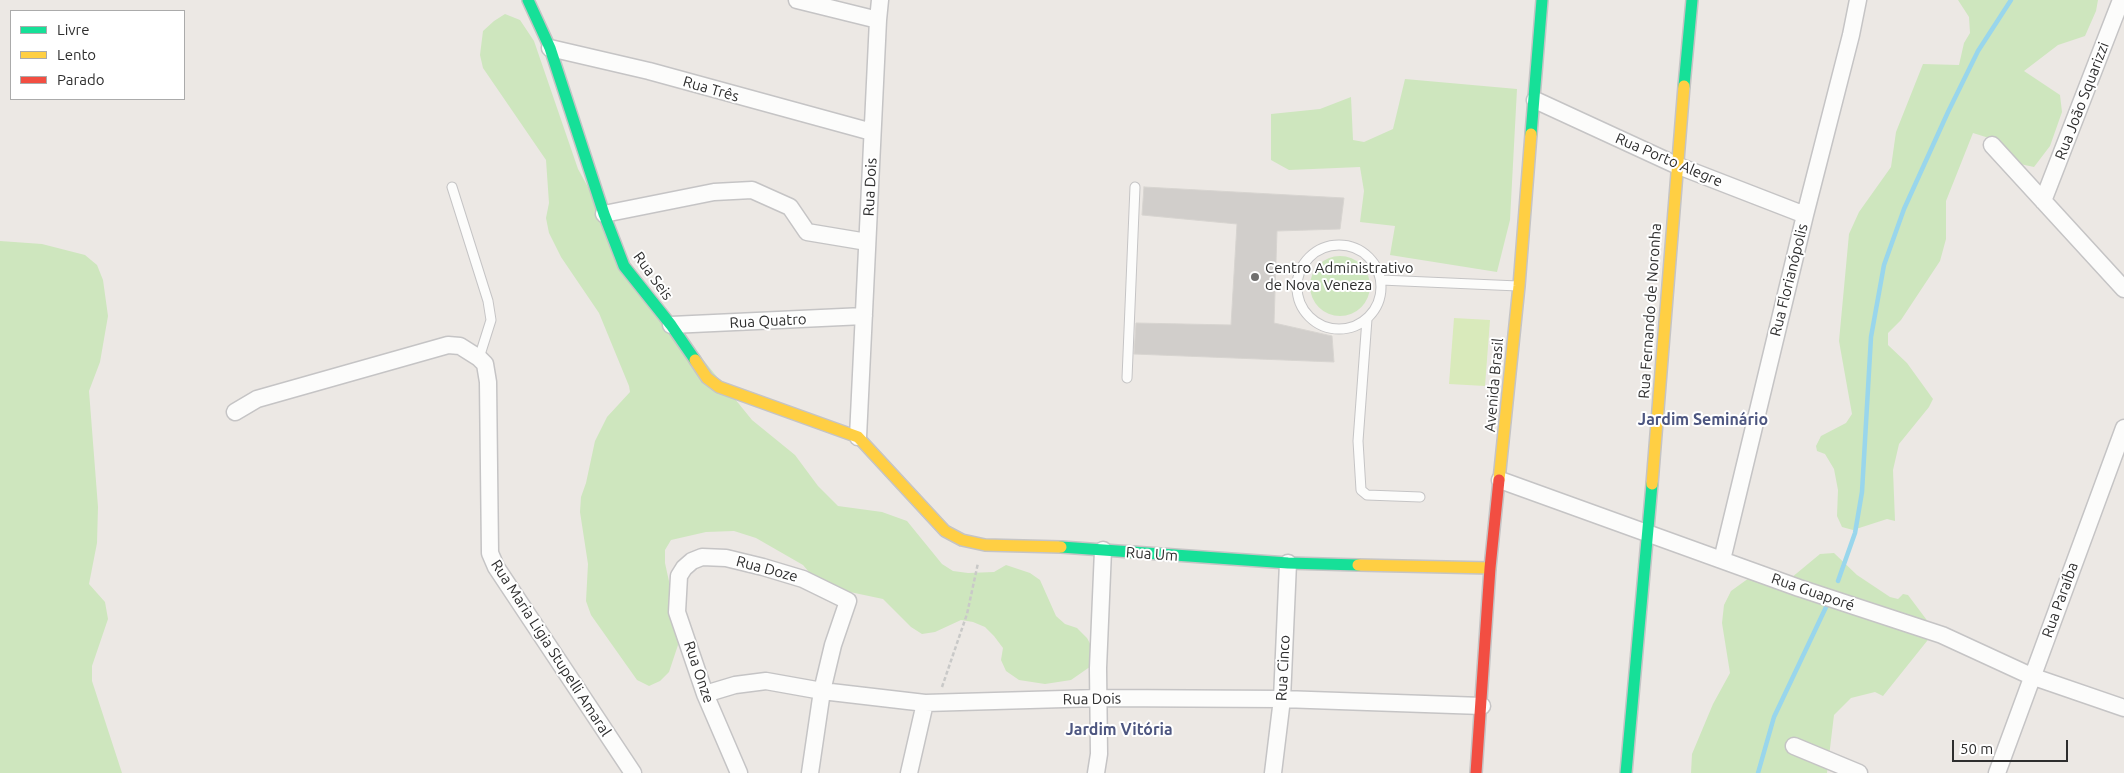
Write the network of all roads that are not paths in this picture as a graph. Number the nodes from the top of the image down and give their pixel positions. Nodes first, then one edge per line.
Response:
1 (528, 0) edge
2 (797, 0) edge
3 (880, 0) edge
4 (1542, 0) edge
5 (1692, 0) edge
6 (1858, 0) edge
7 (2121, 0) edge
8 (878, 20) junction
9 (550, 48) junction
10 (1535, 100) junction
11 (872, 132) junction
12 (1992, 145) dead end
13 (1676, 164) junction
14 (452, 187) dead end
15 (1135, 187) dead end
16 (2043, 201) junction
17 (604, 214) junction
18 (1805, 215) junction
19 (867, 242) junction
20 (1381, 280) junction
21 (1519, 286) junction
22 (2124, 289) edge
23 (864, 316) junction
24 (1367, 319) junction
25 (672, 325) junction
26 (479, 358) junction
27 (1127, 378) dead end
28 (235, 412) dead end
29 (2124, 428) edge
30 (858, 437) junction
31 (1500, 480) junction
32 (1420, 497) dead end
33 (1648, 533) junction
34 (1103, 550) junction
35 (1722, 560) junction
36 (1288, 563) junction
37 (684, 568) joint
38 (1490, 568) junction
39 (2031, 676) junction
40 (822, 691) junction
41 (705, 694) junction
42 (1099, 698) junction
43 (1282, 698) junction
44 (931, 703) junction
45 (1482, 706) junction
46 (2124, 708) edge
47 (1794, 746) dead end
48 (633, 773) edge
49 (740, 773) edge
50 (810, 773) edge
51 (909, 773) edge
52 (1096, 773) edge
53 (1273, 773) edge
54 (1476, 773) edge
55 (1626, 773) edge
56 (1859, 773) edge
57 (1997, 773) edge

1 - 9 street, Rua Seis
2 - 8 street
3 - 8 street
4 - 10 street, Avenida Brasil
5 - 13 street, Rua Fernando de Noronha
6 - 18 street, Rua Florianópolis
7 - 16 street, Rua João Squarizzi
8 - 11 street, Rua Dois
9 - 11 street, Rua Três
9 - 17 street, Rua Seis
10 - 13 street, Rua Porto Alegre
10 - 21 street, Avenida Brasil
11 - 19 street, Rua Dois
12 - 16 street
13 - 18 street, Rua Porto Alegre
13 - 33 street, Rua Fernando de Noronha
14 - 26 lane
15 - 27 lane
16 - 22 street
17 - 19 street
17 - 25 street, Rua Seis
18 - 35 street, Rua Florianópolis
19 - 23 street, Rua Dois
20 - 21 lane
20 - 24 lane
20 - 24 lane
21 - 31 street, Avenida Brasil
23 - 25 street, Rua Quatro
23 - 30 street, Rua Dois
24 - 32 lane
25 - 30 street, Rua Seis
26 - 28 street
26 - 48 street, Rua Maria Ligia Stupelli Amaral
29 - 39 street, Rua Paraíba
30 - 34 street, Rua Um
31 - 33 street, Rua Guaporé
31 - 38 street, Avenida Brasil
33 - 35 street, Rua Guaporé
33 - 55 street, Rua Fernando de Noronha
34 - 36 street, Rua Um
34 - 42 street
35 - 39 street, Rua Guaporé
36 - 38 street, Rua Um
36 - 43 street, Rua Cinco
37 - 40 street, Rua Doze
37 - 41 street, Rua Onze
38 - 45 street, Avenida Brasil
39 - 46 street, Rua Guaporé
39 - 57 street, Rua Paraíba
40 - 41 street, Rua Dois
40 - 44 street, Rua Dois
40 - 50 street
41 - 49 street, Rua Onze
42 - 43 street, Rua Dois
42 - 44 street, Rua Dois
42 - 52 street
43 - 45 street, Rua Dois
43 - 53 street, Rua Cinco
44 - 51 street
45 - 54 street, Avenida Brasil
47 - 56 street

